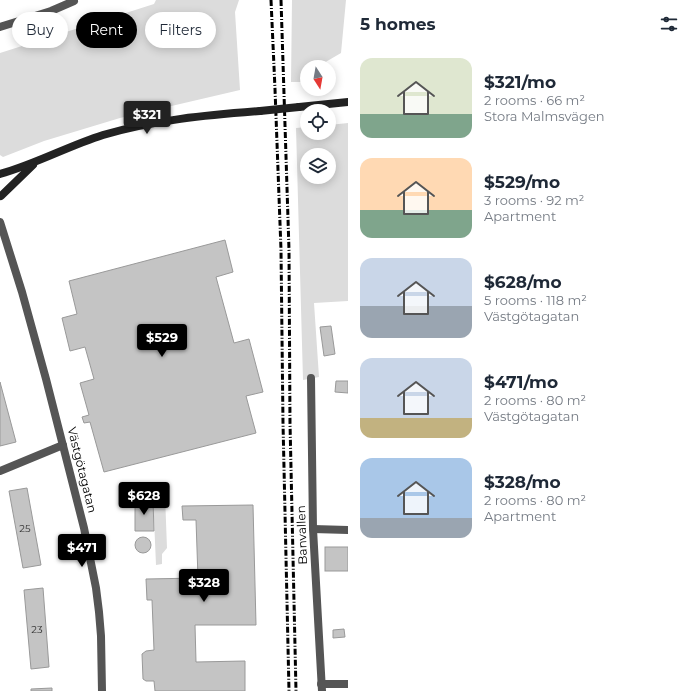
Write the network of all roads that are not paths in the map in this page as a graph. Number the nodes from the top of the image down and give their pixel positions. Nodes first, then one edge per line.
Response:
1 (73, 0) edge
2 (0, 27) edge
3 (348, 102) edge
4 (35, 163) junction
5 (0, 174) edge
6 (0, 185) edge
7 (1, 198) edge
8 (0, 222) edge
9 (0, 243) edge
10 (11, 259) junction
11 (311, 378) dead end
12 (63, 445) junction
13 (0, 471) edge
14 (313, 529) junction
15 (348, 530) edge
16 (348, 684) edge
17 (321, 687) edge
18 (102, 691) edge

1 - 2 street
3 - 4 street, bridge
4 - 5 street
4 - 7 street
6 - 7 street
8 - 10 street, Västgötagatan
9 - 10 street, Västgötagatan
10 - 12 street, Västgötagatan
11 - 14 street, Banvallen
12 - 13 street
12 - 18 street, Västgötagatan
14 - 15 street
14 - 17 street, Banvallen
16 - 17 street

